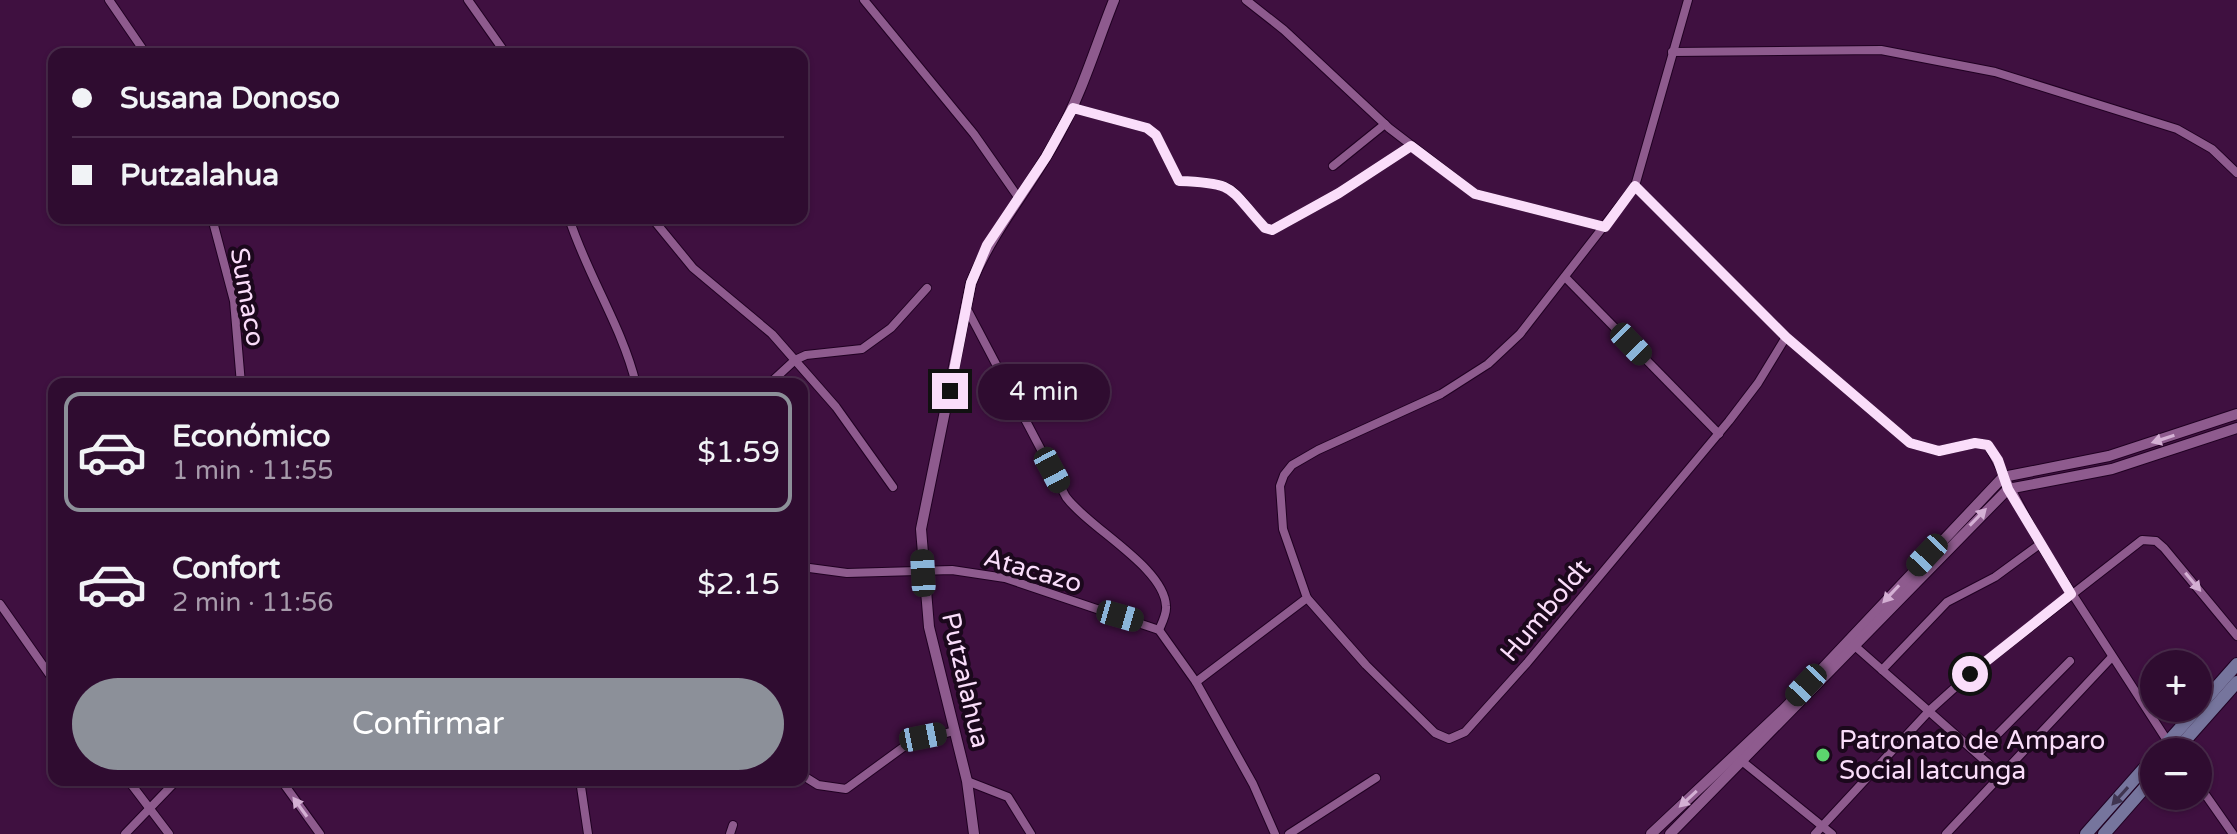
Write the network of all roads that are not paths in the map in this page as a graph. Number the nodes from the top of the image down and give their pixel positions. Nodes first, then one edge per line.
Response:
1 (109, 0) edge
2 (468, 0) edge
3 (864, 0) edge
4 (1114, 0) edge
5 (1246, 0) edge
6 (1688, 0) edge
7 (142, 48) edge
8 (502, 48) edge
9 (1672, 52) junction
10 (1073, 108) junction
11 (1385, 124) junction
12 (1411, 146) junction
13 (1333, 166) dead end
14 (2237, 173) edge
15 (1635, 186) junction
16 (1018, 197) junction
17 (214, 224) edge
18 (571, 224) edge
19 (657, 224) edge
20 (1605, 227) junction
21 (1565, 277) junction
22 (927, 288) dead end
23 (967, 309) junction
24 (1786, 337) junction
25 (795, 360) junction
26 (240, 378) edge
27 (634, 378) edge
28 (776, 378) edge
29 (2237, 414) edge
30 (2237, 428) edge
31 (1719, 434) junction
32 (2003, 477) junction
33 (893, 487) dead end
34 (2008, 489) junction
35 (2040, 544) junction
36 (808, 568) edge
37 (923, 573) junction
38 (2071, 594) junction
39 (1307, 598) junction
40 (0, 604) edge
41 (1159, 630) junction
42 (2237, 636) edge
43 (1856, 647) junction
44 (2111, 658) junction
45 (2070, 661) dead end
46 (2237, 664) edge
47 (1882, 670) junction
48 (48, 672) edge
49 (1196, 682) junction
50 (2237, 682) edge
51 (2212, 692) edge
52 (1930, 710) junction
53 (954, 731) junction
54 (2166, 738) edge
55 (2183, 738) edge
56 (1978, 754) junction
57 (1743, 762) junction
58 (2140, 773) edge
59 (2000, 774) junction
60 (1376, 778) dead end
61 (808, 779) edge
62 (967, 781) junction
63 (133, 786) edge
64 (171, 786) edge
65 (285, 786) edge
66 (581, 786) edge
67 (2140, 793) edge
68 (2212, 804) edge
69 (151, 807) junction
70 (1823, 826) junction
71 (125, 834) edge
72 (169, 834) edge
73 (320, 834) edge
74 (588, 834) edge
75 (974, 834) edge
76 (1031, 834) edge
77 (1275, 834) edge
78 (1289, 834) edge
79 (1651, 834) edge
80 (1670, 834) edge
81 (1815, 834) edge
82 (1832, 834) edge
83 (1946, 834) edge
84 (2086, 834) edge
85 (2104, 834) edge
86 (2233, 834) edge

1 - 7 street
2 - 8 street
3 - 16 street
4 - 10 street, Putzalahua
5 - 11 street
6 - 9 street
9 - 14 street
9 - 15 street
10 - 12 street
10 - 16 street, Putzalahua
11 - 12 street
11 - 13 street
12 - 20 street
15 - 20 street
15 - 24 street
16 - 23 street, Putzalahua
17 - 26 street, Sumaco
18 - 27 street
19 - 25 street
20 - 21 street
21 - 31 street
21 - 39 street
22 - 25 street
23 - 37 street, Putzalahua
23 - 41 street
24 - 31 street, Humboldt
24 - 32 street
25 - 28 street
25 - 33 street
29 -> 32 street
30 - 34 street
31 - 39 street, Humboldt
32 - 34 street
32 -> 79 street
34 - 35 street
43 -> 34 street
35 - 38 street
35 - 47 street
36 - 37 street, Atacazo
37 - 41 street, Atacazo
37 - 53 street, Putzalahua
38 -> 42 street
38 - 44 street
38 - 52 street
39 - 49 street
40 - 48 street
41 - 49 street
43 - 47 street
43 - 57 street
44 - 54 street
44 - 59 street
45 - 56 street
46 - 51 main road
47 - 52 street
49 - 77 street
50 - 55 main road
52 - 56 street
52 - 70 street
53 - 61 street
53 - 62 street, Putzalahua
56 - 59 street
57 - 70 street
57 - 80 street
58 -> 84 main road
59 - 83 street
60 - 78 street
62 - 75 street, Putzalahua
62 - 76 street
63 - 69 street
64 - 69 street
73 -> 65 street
66 - 74 street
67 - 85 main road
68 - 86 street
69 - 71 street
69 - 72 street
70 - 81 street
70 - 82 street

